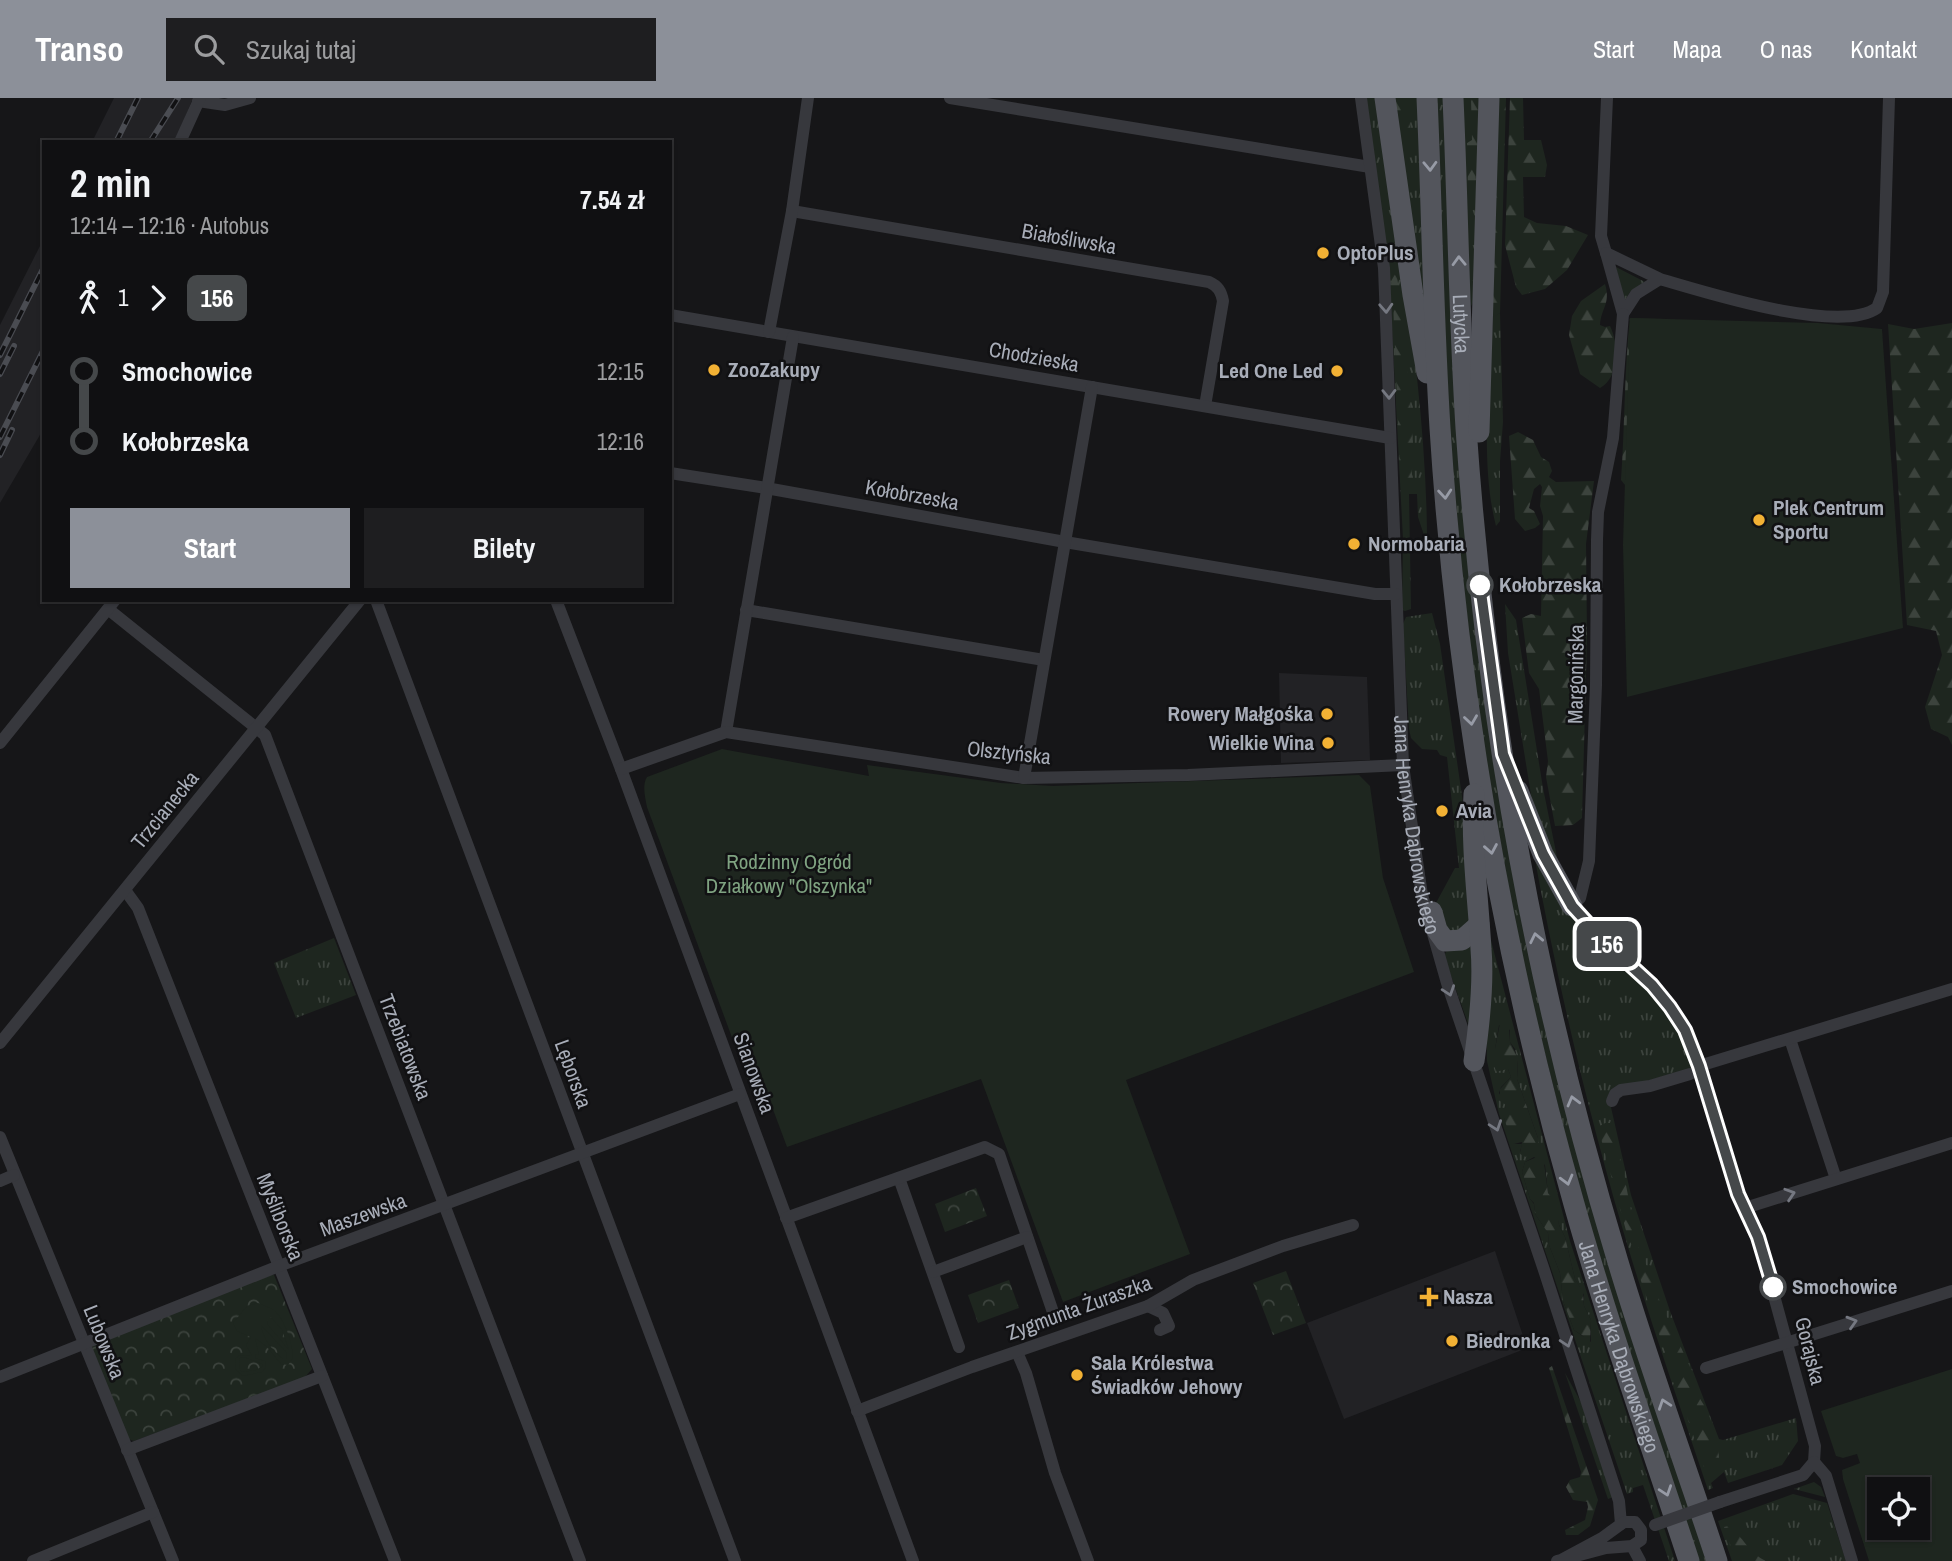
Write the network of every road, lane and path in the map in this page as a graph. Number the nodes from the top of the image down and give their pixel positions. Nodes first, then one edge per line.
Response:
1 (250, 98) edge
2 (808, 98) edge
3 (950, 98) edge
4 (1360, 98) edge
5 (1385, 98) edge
6 (1427, 98) edge
7 (1453, 98) edge
8 (1489, 98) edge
9 (1607, 98) edge
10 (1889, 98) edge
11 (199, 100) edge
12 (181, 140) edge
13 (1370, 167) junction
14 (792, 211) junction
15 (1606, 253) junction
16 (1660, 279) junction
17 (1623, 314) junction
18 (672, 315) edge
19 (769, 332) junction
20 (793, 337) junction
21 (1092, 387) junction
22 (1205, 407) junction
23 (1440, 426) junction
24 (1390, 438) junction
25 (672, 473) edge
26 (766, 488) junction
27 (1065, 542) junction
28 (1476, 549) junction
29 (1396, 594) junction
30 (358, 602) edge
31 (377, 602) edge
32 (557, 602) edge
33 (111, 605) edge
34 (746, 610) junction
35 (1045, 660) junction
36 (256, 728) junction
37 (726, 732) junction
38 (0, 743) edge
39 (1503, 754) junction
40 (1476, 757) junction
41 (1403, 765) junction
42 (621, 769) junction
43 (1024, 778) junction
44 (125, 890) junction
45 (1572, 906) junction
46 (1432, 912) dead end
47 (1479, 925) junction
48 (1952, 989) edge
49 (1790, 1039) junction
50 (0, 1043) edge
51 (1474, 1061) junction
52 (1694, 1070) junction
53 (740, 1094) junction
54 (1612, 1101) dead end
55 (0, 1137) edge
56 (1952, 1143) edge
57 (582, 1153) junction
58 (14, 1175) junction
59 (899, 1178) junction
60 (1836, 1179) junction
61 (0, 1181) edge
62 (444, 1205) junction
63 (1745, 1208) junction
64 (786, 1218) junction
65 (1353, 1225) dead end
66 (1027, 1237) junction
67 (279, 1266) junction
68 (933, 1272) junction
69 (1952, 1292) edge
70 (1148, 1306) junction
71 (1055, 1318) dead end
72 (1160, 1330) dead end
73 (83, 1342) junction
74 (1787, 1342) junction
75 (959, 1347) dead end
76 (1017, 1352) junction
77 (1706, 1368) dead end
78 (0, 1377) edge
79 (322, 1377) junction
80 (857, 1411) junction
81 (127, 1450) junction
82 (1814, 1462) junction
83 (153, 1513) junction
84 (1620, 1525) junction
85 (1641, 1530) junction
86 (1628, 1546) junction
87 (1559, 1560) edge
88 (33, 1561) edge
89 (173, 1561) edge
90 (395, 1561) edge
91 (580, 1561) edge
92 (735, 1561) edge
93 (913, 1561) edge
94 (1088, 1561) edge
95 (1640, 1561) edge
96 (1689, 1561) edge
97 (1717, 1561) edge
98 (1852, 1561) edge

1 - 11 street
2 - 14 street
3 - 13 street
4 - 13 street, Jana Henryka Dąbrowskiego
5 - 23 main road
6 -> 23 main road, Lutycka
28 -> 7 main road, Lutycka
8 - 28 main road
9 - 15 street, Margonińska
10 - 16 street
11 - 12 street
13 -> 24 street, Jana Henryka Dąbrowskiego
14 - 19 street
14 - 22 street, Białośliwska
15 - 16 street
15 - 17 street, Margonińska
16 - 17 street
17 - 45 street, Margonińska
18 - 19 street, Chodzieska
19 - 20 street, Chodzieska
20 - 21 street, Chodzieska
20 - 26 street
21 - 22 street, Chodzieska
21 - 27 street
22 - 24 street, Chodzieska
23 -> 40 main road, Jana Henryka Dąbrowskiego
24 - 29 street, Jana Henryka Dąbrowskiego
25 - 26 street, Kołobrzeska
26 - 27 street, Kołobrzeska
26 - 34 street
27 - 29 street, Kołobrzeska
27 - 35 street
28 - 39 main road, Jana Henryka Dąbrowskiego
29 - 41 street, Jana Henryka Dąbrowskiego
30 - 36 street, Trzcianecka
31 - 57 street, Lęborska
32 - 42 street, Sianowska
33 - 36 street, Trzebiatowska
33 - 38 street
34 - 35 street
34 - 37 street
35 - 43 street
36 - 44 street, Trzcianecka
36 - 62 street, Trzebiatowska
37 - 42 street, Olsztyńska
37 - 43 street, Olsztyńska
39 - 45 main road
97 -> 39 main road, Jana Henryka Dąbrowskiego
40 - 47 main road
40 -> 96 main road, Jana Henryka Dąbrowskiego
41 - 43 street, Olsztyńska
41 -> 51 street, Jana Henryka Dąbrowskiego
42 - 53 street, Sianowska
44 - 50 street, Trzcianecka
44 - 67 street, Myśliborska
45 - 52 street, Gorajska
46 - 47 main road
47 - 51 main road
48 - 49 street
49 - 52 street
49 - 60 street
51 -> 84 street, Jana Henryka Dąbrowskiego
52 - 54 street
52 - 63 street, Gorajska
53 - 57 street, Maszewska
53 - 64 street, Sianowska
55 - 58 street, Lubowska
56 - 60 street
57 - 62 street, Maszewska
57 - 92 street, Lęborska
58 - 61 street
58 - 73 street, Lubowska
59 - 64 street
59 - 66 street
59 - 68 street
63 -> 60 street
62 - 67 street, Maszewska
62 - 91 street, Trzebiatowska
63 - 74 street, Gorajska
64 - 80 street, Sianowska
65 - 70 street, Zygmunta Żuraszka
66 - 68 street
66 - 71 street
67 - 73 street, Maszewska
67 - 79 street, Myśliborska
68 - 75 street
74 -> 69 street
70 - 72 street
70 - 76 street, Zygmunta Żuraszka
73 - 78 street, Maszewska
73 - 81 street, Lubowska
74 - 77 street
74 - 82 street, Gorajska
76 - 80 street, Zygmunta Żuraszka
76 - 94 street
79 - 81 street
79 - 90 street, Myśliborska
80 - 93 street, Sianowska
81 - 83 street, Lubowska
82 - 85 street, bridge
82 - 98 street, Gorajska
83 - 88 street
83 - 89 street, Lubowska
84 - 85 street
84 - 86 street
84 - 87 street
85 - 86 street
86 - 87 street
86 - 95 street

